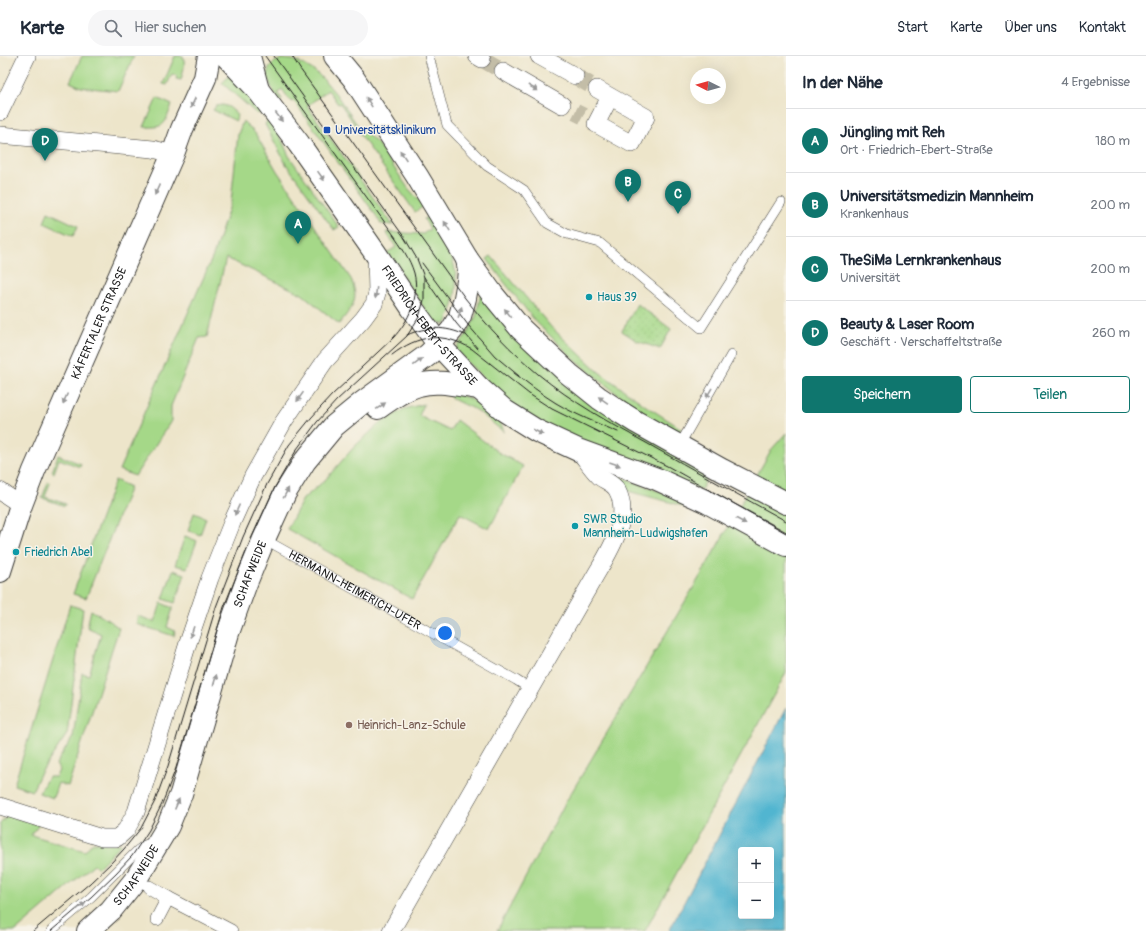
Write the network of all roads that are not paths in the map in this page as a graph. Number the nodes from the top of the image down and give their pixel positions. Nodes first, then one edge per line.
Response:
1 (27, 56) edge
2 (228, 56) edge
3 (335, 56) edge
4 (429, 56) edge
5 (539, 56) edge
6 (503, 71) tunnel mouth
7 (575, 76) tunnel mouth
8 (0, 112) edge
9 (578, 113) junction
10 (0, 136) edge
11 (173, 154) junction
12 (781, 202) dead end
13 (376, 254) junction
14 (467, 259) junction
15 (439, 345) junction
16 (731, 355) dead end
17 (479, 388) junction
18 (685, 437) junction
19 (578, 450) junction
20 (305, 461) junction
21 (0, 491) edge
22 (786, 503) edge
23 (21, 505) junction
24 (264, 539) junction
25 (786, 545) edge
26 (0, 571) edge
27 (530, 689) junction
28 (0, 806) edge
29 (160, 840) junction
30 (143, 883) junction
31 (168, 898) junction
32 (157, 919) dead end
33 (51, 931) edge
34 (88, 931) edge
35 (231, 931) edge
36 (391, 931) edge

1 - 8 street
2 -> 11 main road, KÄFERTALER STRASSE
2 -> 13 main road, FRIEDRICH-EBERT-STRASSE
14 -> 3 main road
4 - 12 lane
5 - 7 street
6 -> 9 street
9 - 9 street
10 - 11 street
11 -> 23 main road, KÄFERTALER STRASSE
13 - 15 main road, FRIEDRICH-EBERT-STRASSE
13 -> 28 street
15 -> 14 main road, SCHAFWEIDE
18 -> 14 main road
15 - 17 main road, FRIEDRICH-EBERT-STRASSE
20 -> 15 main road, SCHAFWEIDE
16 -> 18 lane
17 -> 19 main road, FRIEDRICH-EBERT-STRASSE
20 -> 17 main road
18 - 22 main road
19 -> 25 main road, FRIEDRICH-EBERT-STRASSE
19 - 27 street
24 -> 20 main road, SCHAFWEIDE
21 - 23 street
23 - 26 main road, KÄFERTALER STRASSE
24 - 27 lane, HERMANN-HEIMERICH-UFER
29 -> 24 main road, SCHAFWEIDE
27 - 36 street
29 - 30 main road, SCHAFWEIDE
33 -> 29 lane
30 - 31 street
30 - 34 main road, SCHAFWEIDE
31 - 32 street
31 - 35 street

